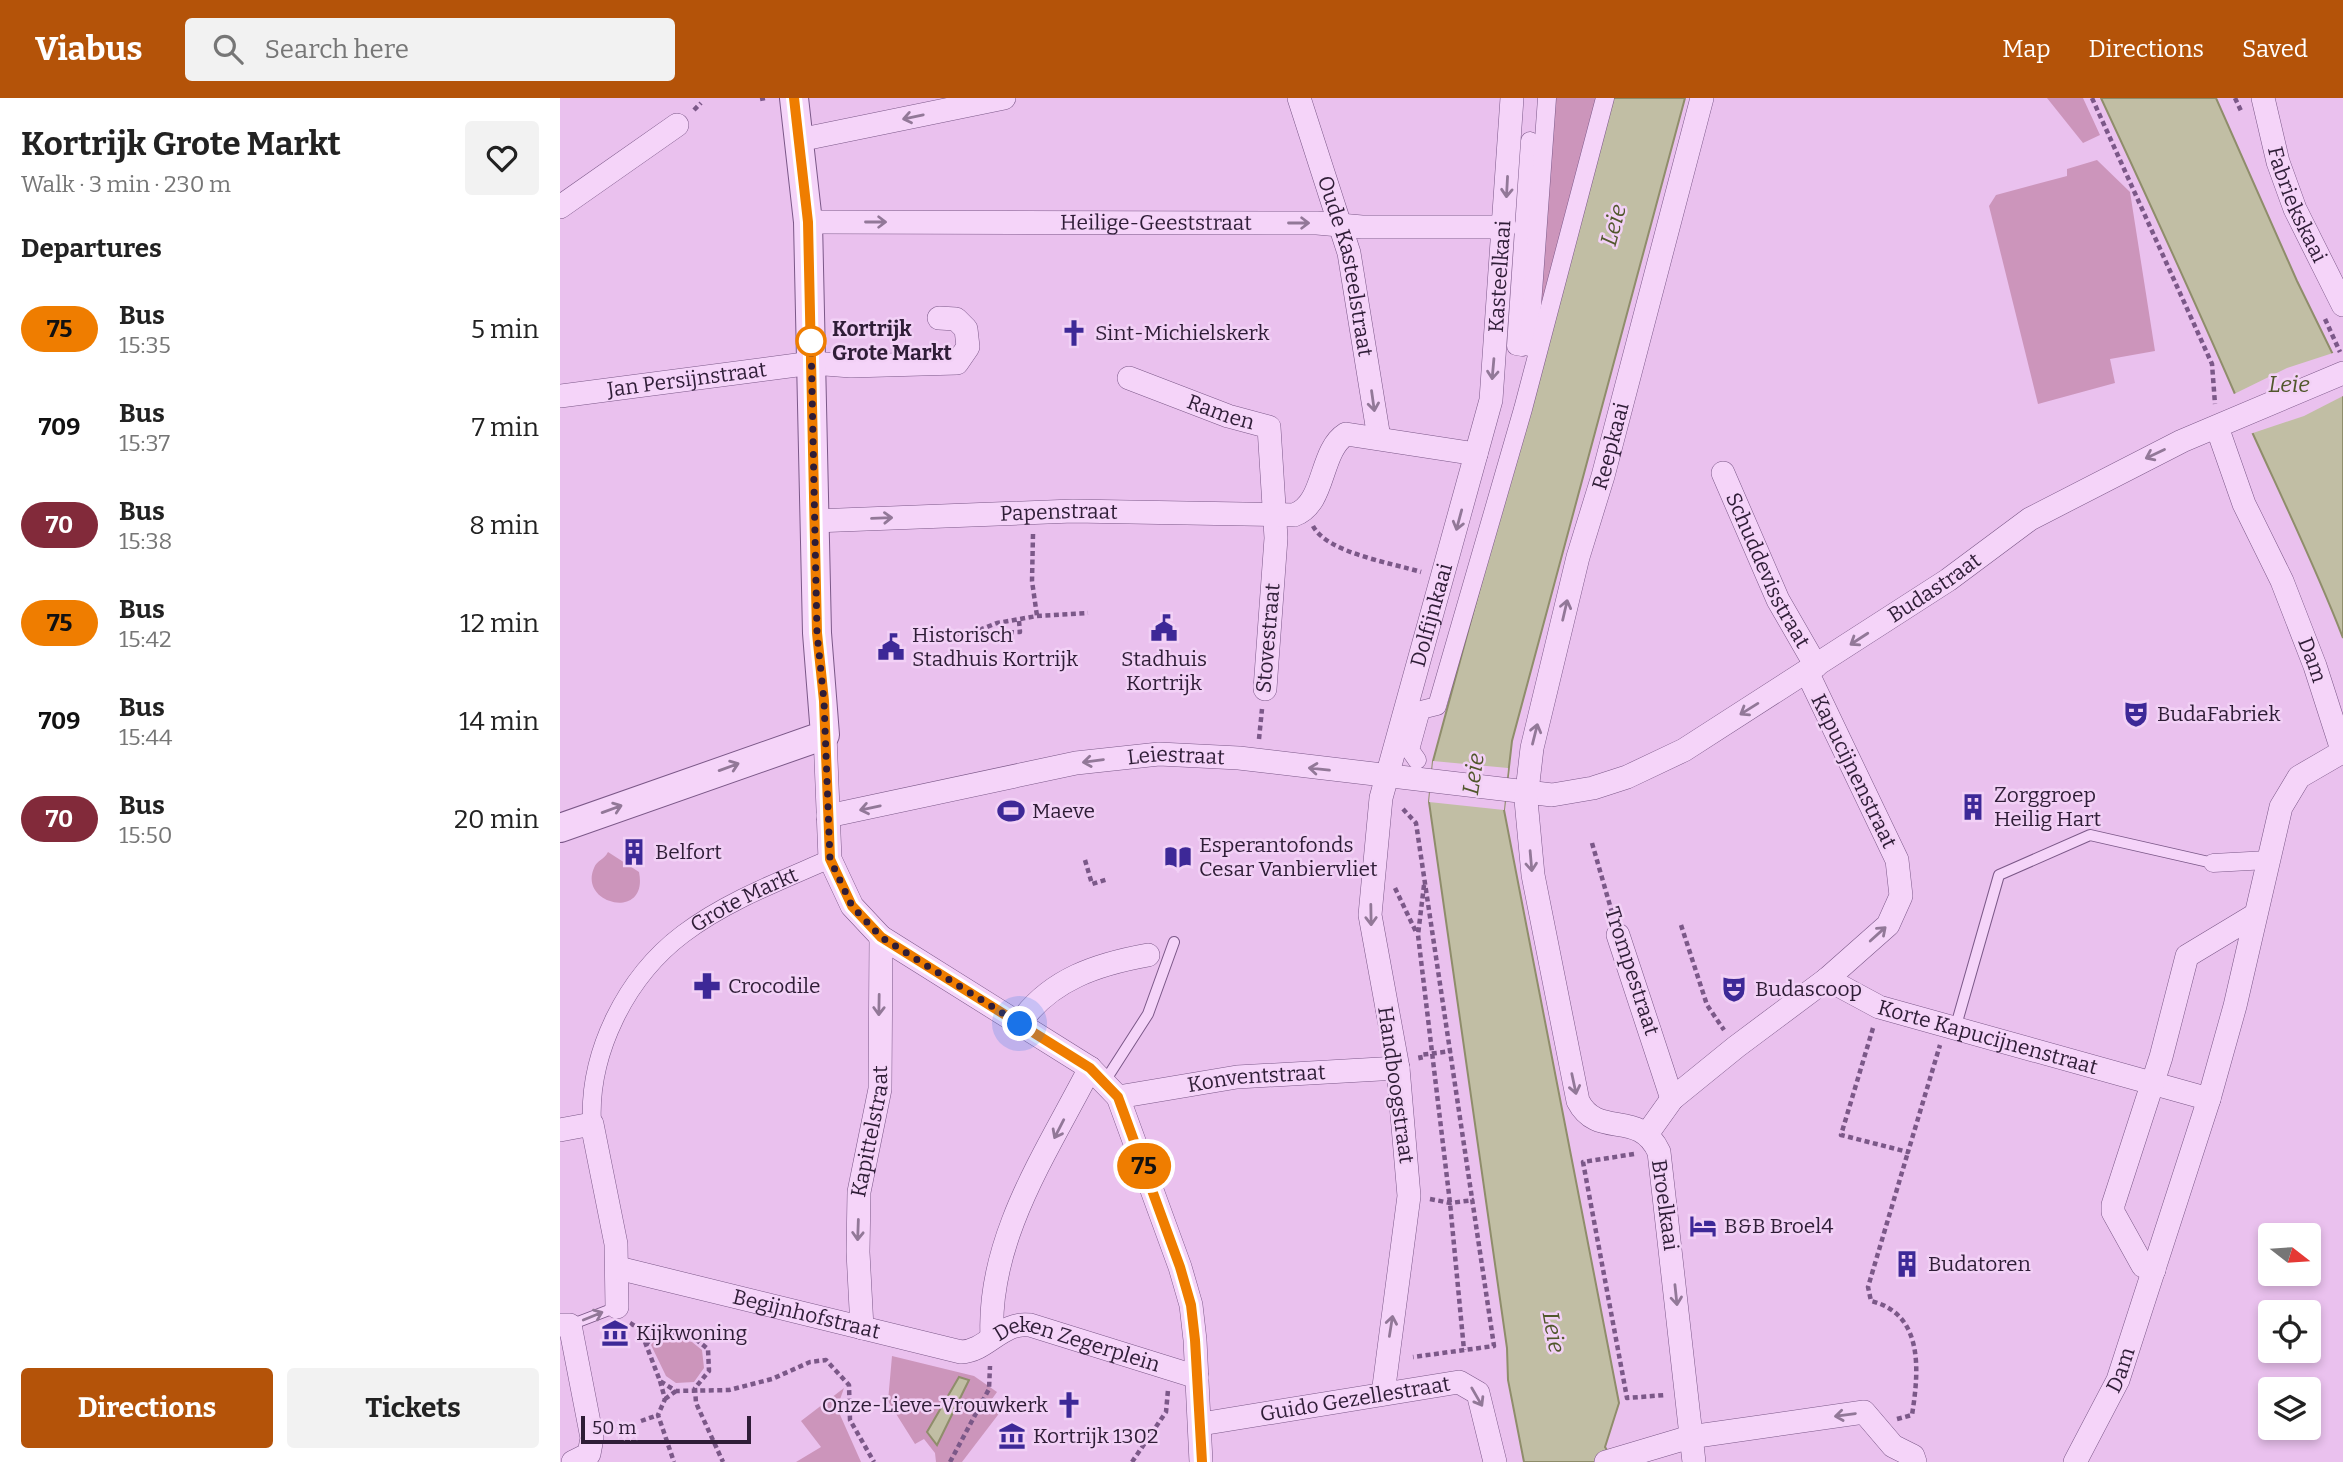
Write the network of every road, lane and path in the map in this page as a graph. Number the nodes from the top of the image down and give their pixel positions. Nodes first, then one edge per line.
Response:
1 (794, 98) edge
2 (1004, 98) edge
3 (1299, 98) edge
4 (1512, 98) edge
5 (1547, 98) edge
6 (1605, 98) edge
7 (1702, 98) edge
8 (2092, 98) edge
9 (2263, 98) edge
10 (677, 125) dead end
11 (799, 140) junction
12 (560, 207) edge
13 (808, 222) junction
14 (1340, 226) junction
15 (1505, 227) junction
16 (2343, 305) edge
17 (939, 318) dead end
18 (1529, 347) junction
19 (812, 363) junction
20 (2343, 373) edge
21 (1129, 378) dead end
22 (560, 396) edge
23 (2217, 426) junction
24 (1378, 438) junction
25 (1476, 454) junction
26 (1723, 473) dead end
27 (1304, 510) junction
28 (1031, 513) junction
29 (1273, 515) junction
30 (814, 521) junction
31 (1444, 578) junction
32 (1088, 613) dead end
33 (1037, 617) junction
34 (1019, 621) junction
35 (974, 632) junction
36 (929, 637) dead end
37 (1812, 669) junction
38 (1265, 689) joint
39 (825, 735) junction
40 (2342, 752) edge
41 (1417, 760) dead end
42 (1256, 761) junction
43 (1384, 788) junction
44 (1516, 792) junction
45 (828, 816) junction
46 (560, 828) edge
47 (1592, 843) dead end
48 (830, 859) junction
49 (1085, 860) dead end
50 (2268, 860) junction
51 (2213, 863) joint
52 (1424, 876) junction
53 (1390, 878) dead end
54 (1108, 879) dead end
55 (2255, 915) junction
56 (1681, 925) dead end
57 (1418, 934) junction
58 (1618, 935) joint
59 (881, 937) junction
60 (1174, 942) dead end
61 (1148, 955) dead end
62 (1827, 979) junction
63 (1879, 1007) junction
64 (1020, 1024) junction
65 (1950, 1028) junction
66 (1736, 1047) junction
67 (1452, 1051) junction
68 (1431, 1054) junction
69 (1421, 1060) dead end
70 (1398, 1068) junction
71 (1104, 1082) junction
72 (2153, 1083) junction
73 (2209, 1099) junction
74 (1672, 1100) junction
75 (592, 1124) junction
76 (560, 1130) edge
77 (1643, 1144) junction
78 (1908, 1152) junction
79 (1474, 1200) junction
80 (1453, 1203) dead end
81 (618, 1268) junction
82 (2154, 1270) junction
83 (621, 1313) junction
84 (565, 1325) edge
85 (862, 1328) junction
86 (639, 1329) junction
87 (657, 1329) junction
88 (992, 1337) junction
89 (646, 1345) junction
90 (1464, 1350) junction
91 (1413, 1357) dead end
92 (1170, 1369) junction
93 (1197, 1377) junction
94 (660, 1381) junction
95 (695, 1388) junction
96 (676, 1391) junction
97 (1383, 1394) junction
98 (1663, 1395) dead end
99 (665, 1399) junction
100 (658, 1415) junction
101 (641, 1421) dead end
102 (1201, 1424) junction
103 (1875, 1425) junction
104 (1690, 1437) junction
105 (1609, 1461) edge
106 (573, 1462) edge
107 (674, 1462) edge
108 (723, 1462) edge
109 (874, 1462) edge
110 (950, 1462) edge
111 (1132, 1462) edge
112 (1202, 1462) edge
113 (1496, 1462) edge
114 (1694, 1462) edge
115 (1915, 1462) edge
116 (2075, 1462) edge

1 - 11 street
2 -> 11 street
3 - 14 street, Oude Kasteelstraat
4 -> 15 street, Kasteelkaai
5 - 18 street
6 - 18 street
44 -> 7 street, Reepkaai
8 - 23 path
9 - 16 street, Fabriekskaai
10 - 12 street
11 - 13 street
13 -> 14 street, Heilige-Geeststraat
13 - 19 street
14 - 15 street, Heilige-Geeststraat
14 -> 24 street, Oude Kasteelstraat
15 -> 25 street, Kasteelkaai
17 - 19 street, Jan Persijnstraat
18 - 41 street
19 - 22 street, Jan Persijnstraat
19 - 30 street
20 - 23 street, Budastraat
21 - 29 street, Ramen
23 -> 37 street, Budastraat
23 - 40 street, Dam
24 - 25 street
24 - 27 street
25 -> 31 street, Dolfijnkaai
26 - 37 street, Schuddevisstraat
27 - 29 street, Papenstraat
27 - 31 path
28 - 29 street, Papenstraat
30 -> 28 street, Papenstraat
28 - 33 path
29 - 38 street, Stovestraat
30 - 39 street
31 - 43 street, Dolfijnkaai
32 - 33 path
33 - 34 path
34 - 35 path
34 - 35 path
35 - 36 path
37 -> 44 street, Budastraat
62 -> 37 street, Kapucijnenstraat
38 - 42 path, Stovestraat
39 - 45 street
46 -> 39 street
40 - 50 street, Dam
43 -> 42 street, Leiestraat
42 -> 45 street, Leiestraat
43 - 44 street, Leiestraat
43 - 52 path
43 -> 70 street, Handboogstraat
44 -> 77 street, Broelkaai
45 - 48 street
47 - 58 path, Trompestraat
48 - 59 street
48 - 75 street, Grote Markt
49 - 54 path
50 - 51 street
50 - 55 street, Dam
51 - 65 lane
52 - 57 path
52 - 67 path
53 - 57 path
55 - 72 street
55 - 73 street, Dam
56 - 66 path
57 - 68 path
58 - 74 street, Trompestraat
59 - 64 street
59 -> 85 street, Kapittelstraat
60 - 71 lane
61 - 64 street
62 - 63 street, Korte Kapucijnenstraat
62 - 66 street, Kapucijnenstraat
63 - 65 street, Korte Kapucijnenstraat
63 - 78 path
64 - 71 street
65 - 72 street, Korte Kapucijnenstraat
65 - 78 path
66 - 74 street, Kapucijnenstraat
67 - 68 path
67 - 79 path
68 - 69 path
68 - 90 path
70 - 71 street, Konventstraat
97 -> 70 street, Handboogstraat
71 -> 88 street
71 - 93 street
72 - 73 street
72 - 82 street
73 - 82 street, Dam
74 - 77 street, Kapucijnenstraat
75 - 76 street
75 - 81 street, Grote Markt
77 - 98 path, Broelkaai
77 -> 104 street, Broelkaai
78 - 103 path
79 - 80 path
79 - 90 path
81 - 83 street, Grote Markt
81 - 85 street, Begijnhofstraat
82 - 116 street, Dam
84 -> 83 lane
83 - 86 path
84 - 106 street
85 - 88 street, Begijnhofstraat
86 - 87 path
86 - 89 path
87 - 89 path
87 - 95 path
88 - 92 street, Deken Zegerplein
88 - 110 path, Deken Zegerplein
89 - 94 path
90 - 91 path
92 - 93 street, Deken Zegerplein
92 - 111 path, Deken Zegerplein
93 - 102 street
94 - 96 path
94 - 99 path
95 - 96 path
95 - 108 path
95 - 109 path
96 - 99 path
97 - 102 street, Guido Gezellestraat
97 -> 113 street, Guido Gezellestraat
99 - 100 path
100 - 101 path
100 - 107 path
102 - 112 street
103 -> 104 street
103 - 115 street
104 - 105 street
104 - 114 street, Broelkaai

